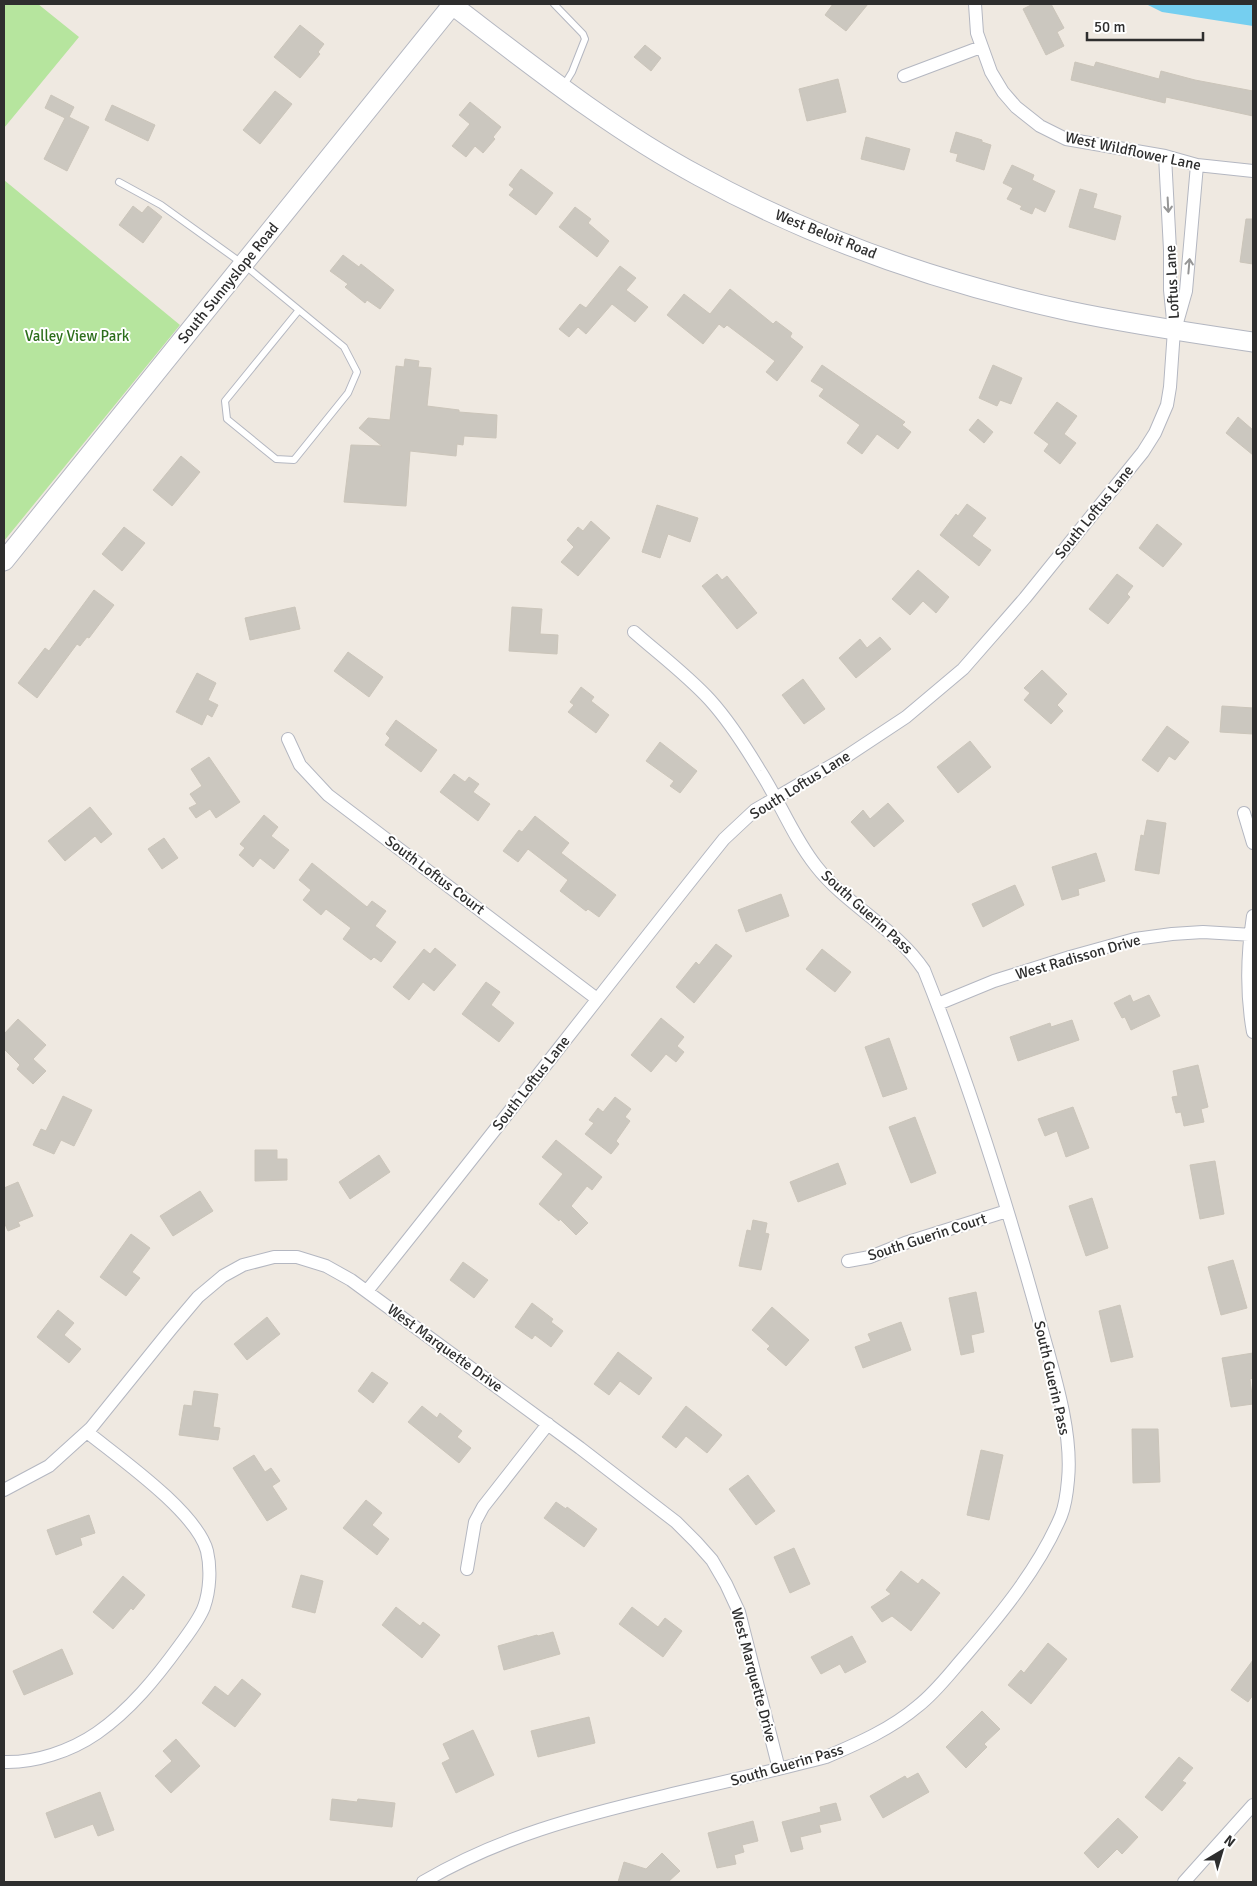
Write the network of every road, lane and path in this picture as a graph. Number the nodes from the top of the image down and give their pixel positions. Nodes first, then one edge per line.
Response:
1 (452, 4) edge
2 (554, 4) edge
3 (975, 4) edge
4 (980, 46) junction
5 (904, 76) dead end
6 (563, 87) junction
7 (1165, 156) junction
8 (1197, 165) junction
9 (1253, 171) edge
10 (119, 182) dead end
11 (243, 264) junction
12 (299, 310) junction
13 (1174, 330) junction
14 (1253, 342) edge
15 (4, 562) edge
16 (634, 632) dead end
17 (288, 740) dead end
18 (775, 797) junction
19 (1244, 813) dead end
20 (1253, 843) edge
21 (1253, 916) edge
22 (1252, 935) edge
23 (597, 999) junction
24 (938, 1004) junction
25 (1253, 1032) edge
26 (1006, 1211) junction
27 (848, 1262) dead end
28 (366, 1291) junction
29 (548, 1424) junction
30 (87, 1432) junction
31 (4, 1490) edge
32 (467, 1568) dead end
33 (4, 1762) edge
34 (779, 1769) junction
35 (1253, 1805) edge
36 (423, 1882) edge
37 (1184, 1882) edge

1 - 6 main road, West Beloit Road
1 - 11 main road, South Sunnyslope Road
2 - 6 lane
3 - 4 street, West Wildflower Lane
4 - 5 street
4 - 7 street, West Wildflower Lane
6 - 13 main road, West Beloit Road
7 - 8 street, West Wildflower Lane
7 -> 13 street, Loftus Lane
8 - 9 street, West Wildflower Lane
13 -> 8 street, Loftus Lane
10 - 11 lane
11 - 12 lane
11 - 15 main road, South Sunnyslope Road
12 - 12 lane
13 - 14 main road, West Beloit Road
13 - 18 street, South Loftus Lane
16 - 18 street, South Guerin Pass
17 - 23 street, South Loftus Court
18 - 23 street, South Loftus Lane
18 - 24 street, South Guerin Pass
19 - 20 street
21 - 22 street
22 - 24 street, West Radisson Drive
22 - 25 street
23 - 28 street, South Loftus Lane
24 - 26 street, South Guerin Pass
26 - 27 street, South Guerin Court
26 - 34 street, South Guerin Pass
28 - 29 street, West Marquette Drive
28 - 30 street, West Marquette Drive
29 - 32 street
29 - 34 street, West Marquette Drive
30 - 31 street, West Marquette Drive
30 - 33 street
34 - 36 street, South Guerin Pass
35 - 37 street

